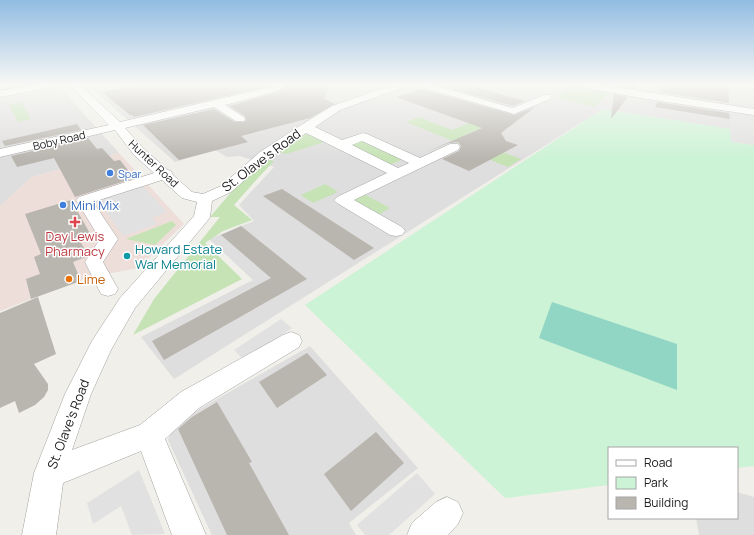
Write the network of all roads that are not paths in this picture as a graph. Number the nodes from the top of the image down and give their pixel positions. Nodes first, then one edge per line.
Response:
1 (100, 109) edge
2 (194, 109) edge
3 (224, 109) edge
4 (335, 109) edge
5 (476, 109) edge
6 (519, 109) edge
7 (734, 109) edge
8 (754, 112) edge
9 (240, 119) dead end
10 (117, 126) junction
11 (302, 129) junction
12 (341, 145) junction
13 (454, 147) dead end
14 (0, 153) edge
15 (419, 163) junction
16 (397, 173) junction
17 (166, 174) junction
18 (205, 199) junction
19 (396, 231) dead end
20 (108, 289) dead end
21 (291, 341) dead end
22 (149, 435) junction
23 (49, 473) junction
24 (447, 513) dead end
25 (39, 535) edge
26 (189, 535) edge
27 (424, 535) edge

1 - 10 street, Hunter Road
2 - 10 street, Boby Road
3 - 9 street
4 - 11 street, St. Olave's Road
5 - 6 street
7 - 8 street
10 - 14 street, Boby Road
10 - 17 street, Hunter Road
11 - 12 street
11 - 18 street, St. Olave's Road
12 - 15 street
12 - 16 street
13 - 15 street
15 - 16 street
16 - 19 street
17 - 18 street, Hunter Road
17 - 20 street
18 - 23 street, St. Olave's Road
21 - 22 street
22 - 23 street
22 - 26 street
23 - 25 street, St. Olave's Road
24 - 27 street

